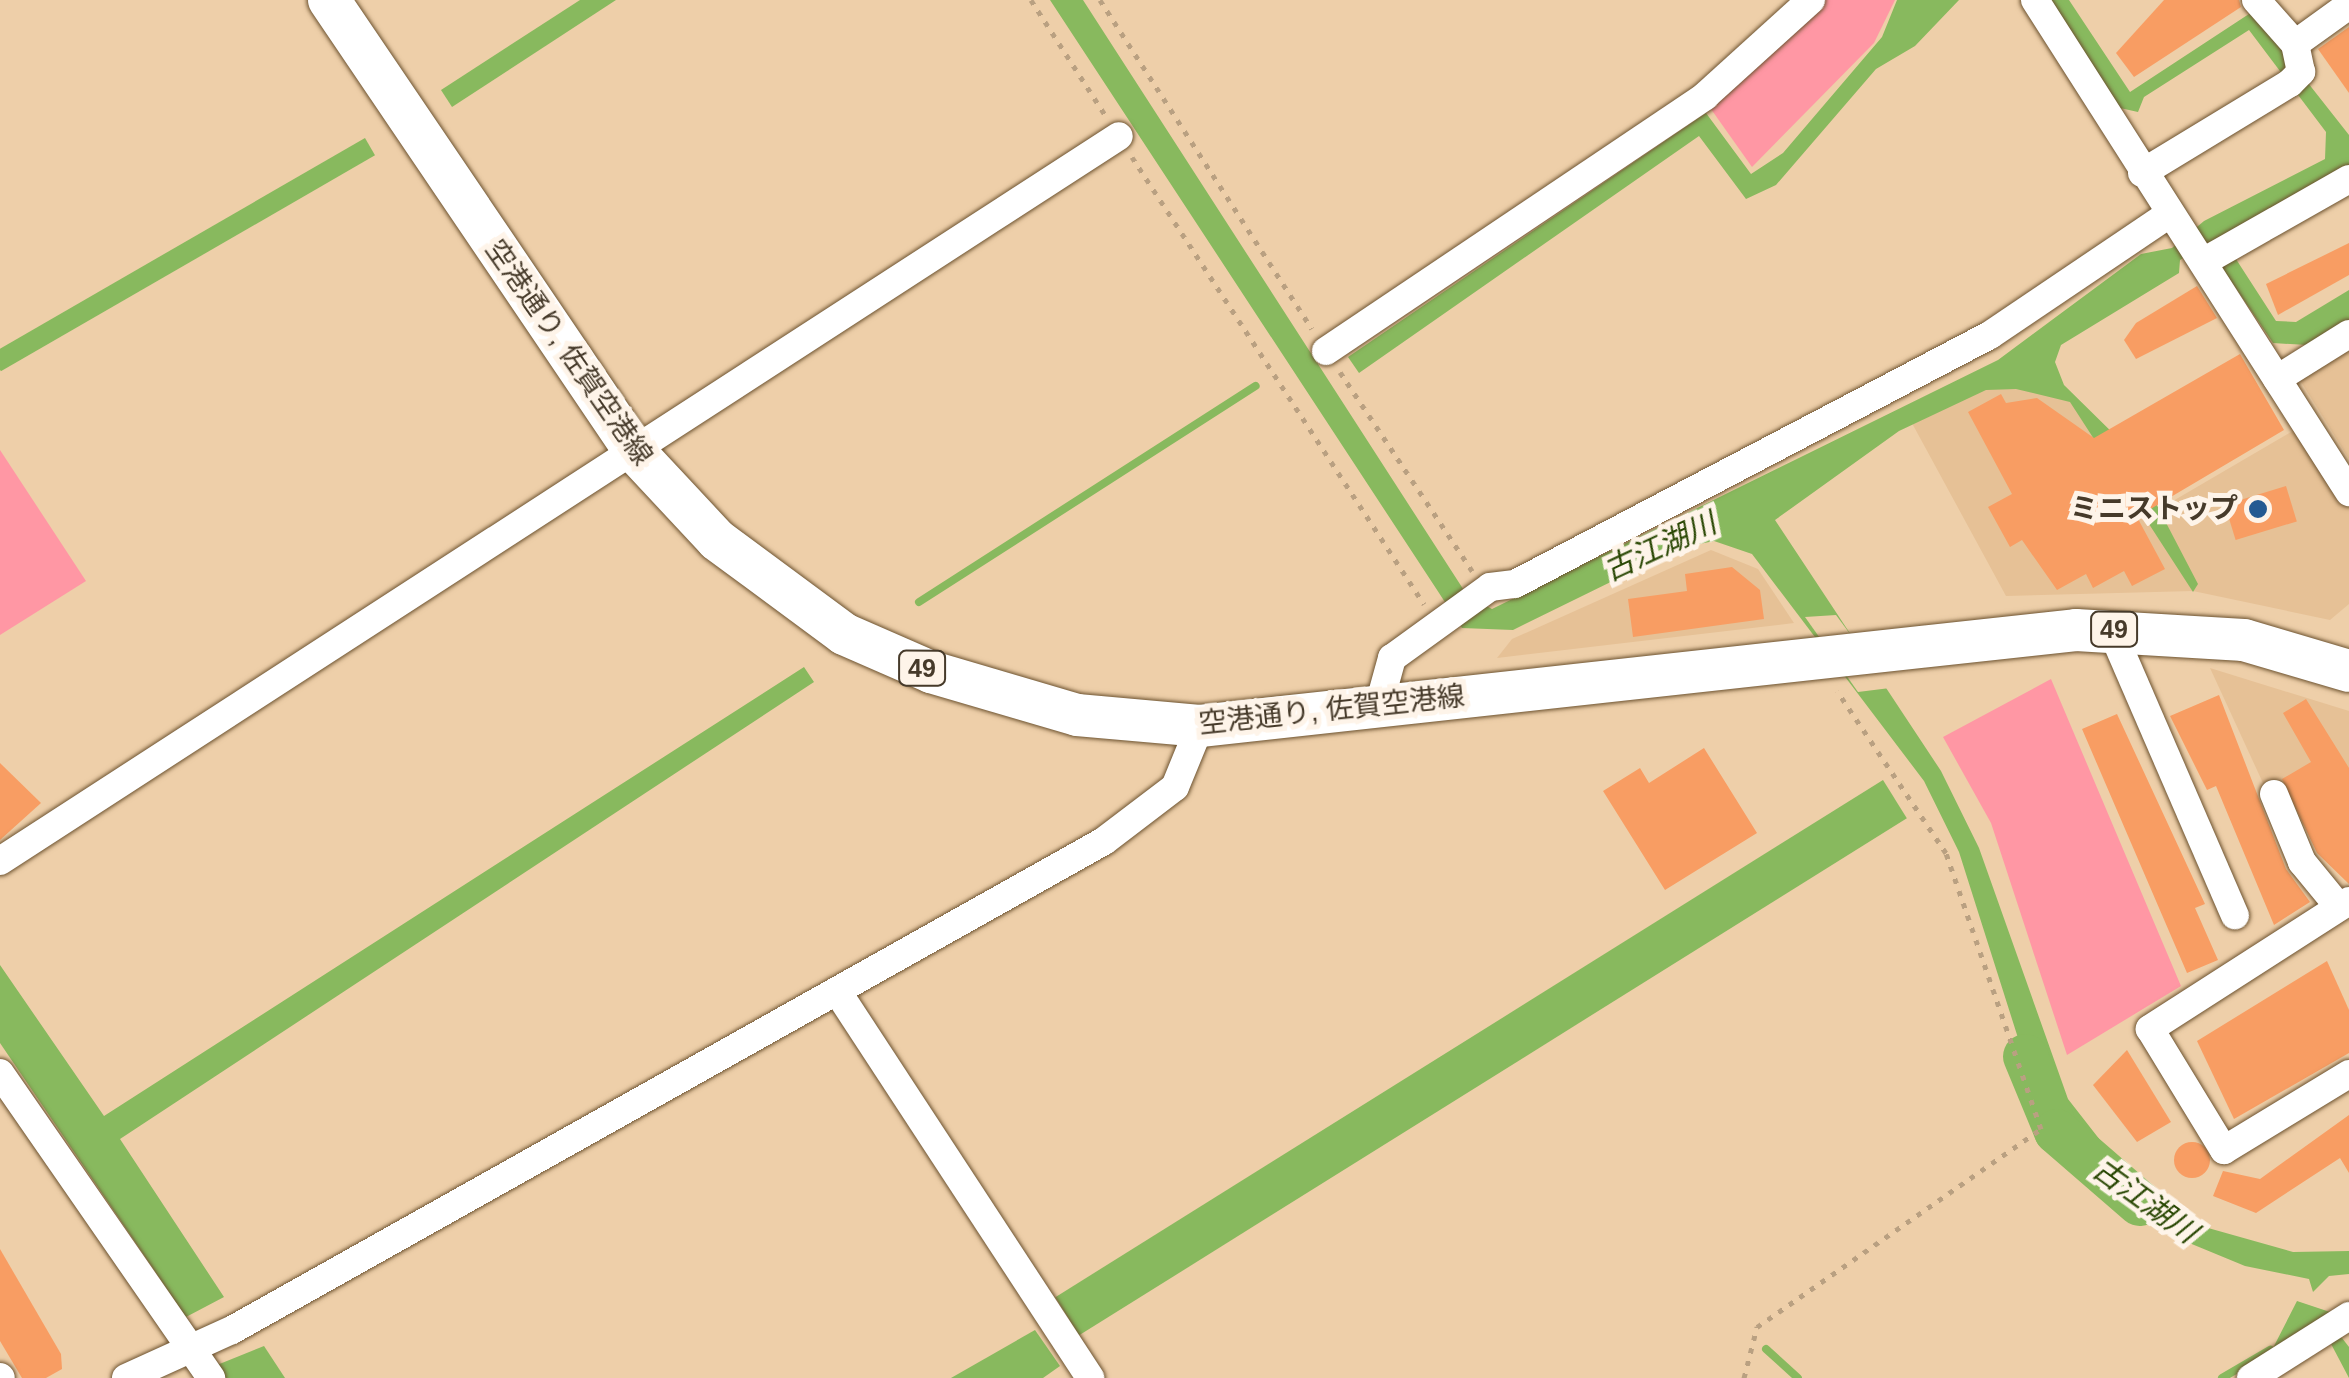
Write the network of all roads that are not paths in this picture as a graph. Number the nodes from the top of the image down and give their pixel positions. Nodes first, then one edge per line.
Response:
1 (329, 0) edge
2 (1812, 0) edge
3 (2035, 0) edge
4 (2256, 0) edge
5 (2349, 6) edge
6 (2294, 44) junction
7 (1119, 136) road end
8 (2142, 172) junction
9 (2349, 178) edge
10 (2199, 245) junction
11 (2349, 334) edge
12 (1326, 351) road end
13 (2277, 379) junction
14 (634, 452) junction
15 (2349, 492) edge
16 (2112, 629) junction
17 (2349, 671) edge
18 (1380, 706) junction
19 (1200, 726) junction
20 (2274, 794) dead end
21 (0, 861) edge
22 (2344, 904) edge
23 (2235, 916) dead end
24 (839, 994) junction
25 (0, 1073) edge
26 (2349, 1074) edge
27 (2335, 1325) edge
28 (192, 1348) junction
29 (126, 1378) edge
30 (211, 1378) edge
31 (1090, 1378) edge
32 (2252, 1378) edge

1 - 14 main road, 空港通り, 佐賀空港線 / 49
2 - 12 street
3 - 8 street
4 - 6 street
5 - 6 street
6 - 8 street
7 - 14 street
8 - 10 street
9 - 10 street
10 - 13 street
10 - 18 street
11 - 13 street
13 - 15 street
14 - 19 main road, 空港通り, 佐賀空港線 / 49
14 - 21 street
16 - 17 main road, 空港通り, 佐賀空港線 / 49
16 - 18 main road, 空港通り, 佐賀空港線 / 49
16 - 23 street
18 - 19 main road, 空港通り, 佐賀空港線 / 49
19 - 24 street
20 - 22 street
22 - 26 street
24 - 28 street
24 - 31 street
25 - 28 street
27 - 32 street
28 - 29 street
28 - 30 street

